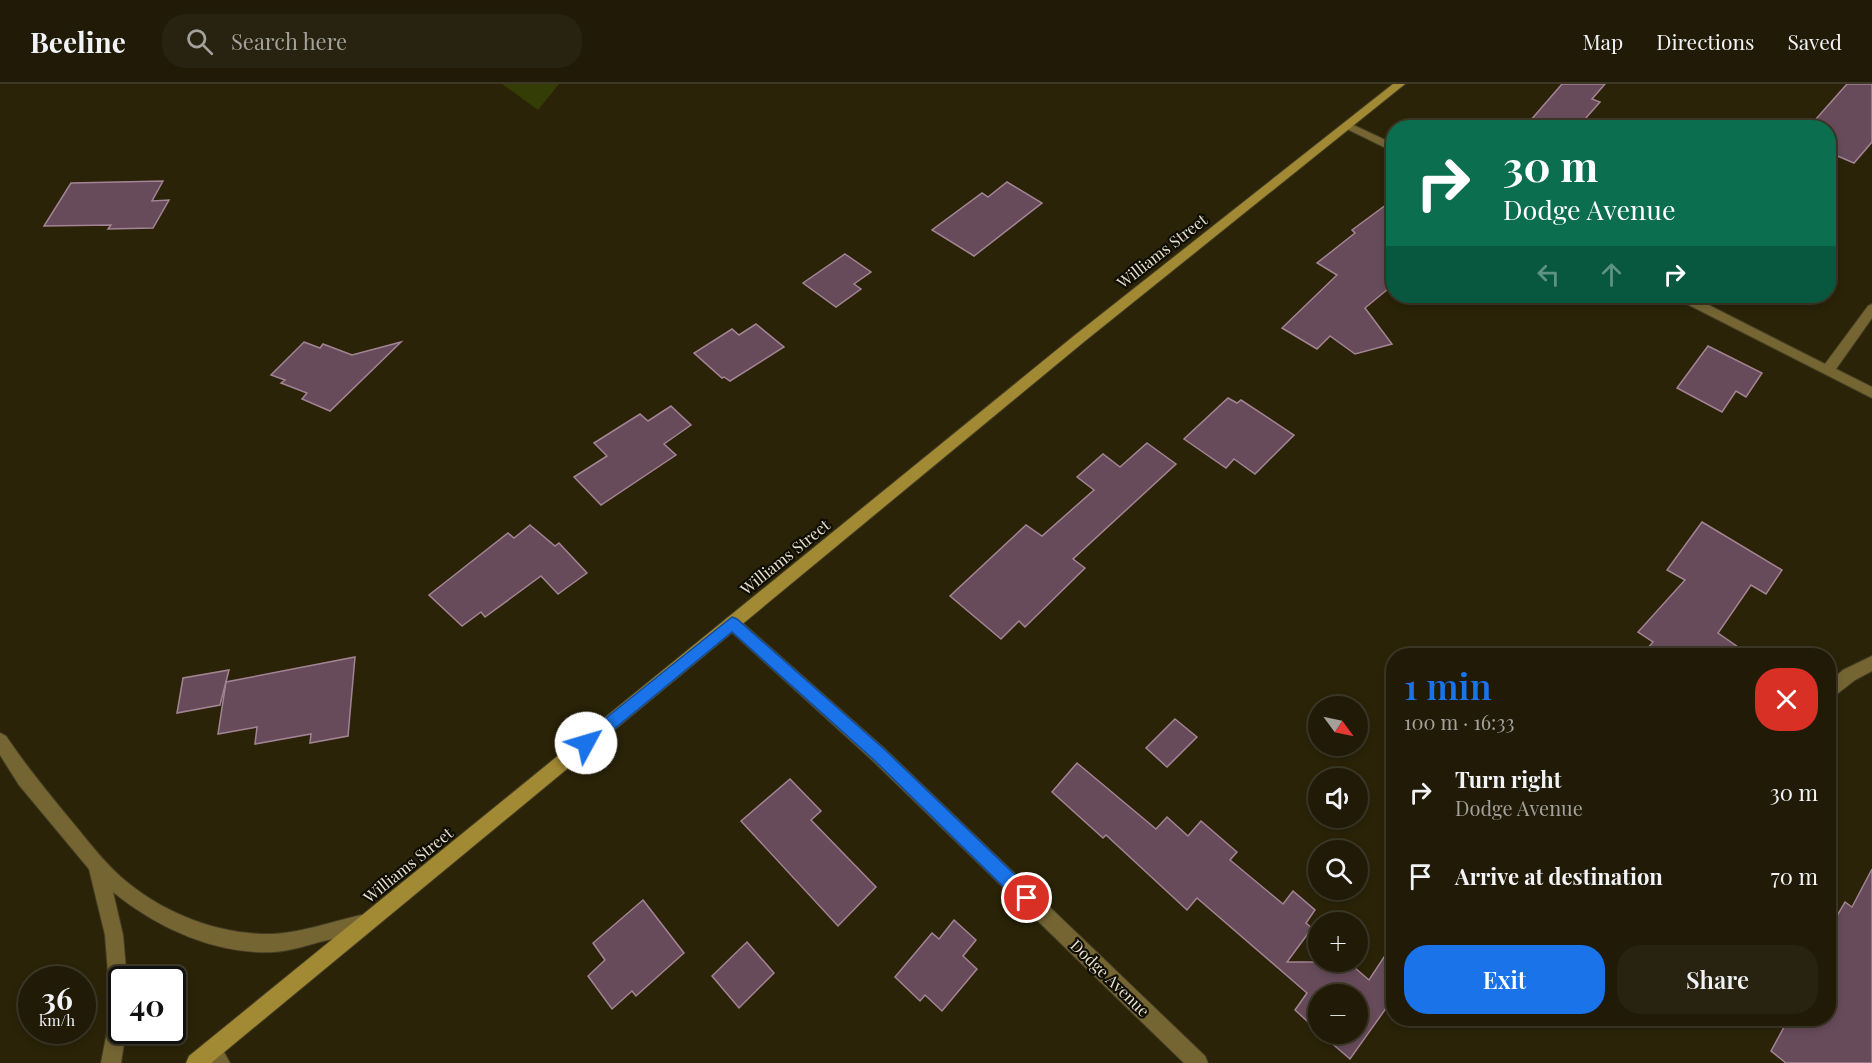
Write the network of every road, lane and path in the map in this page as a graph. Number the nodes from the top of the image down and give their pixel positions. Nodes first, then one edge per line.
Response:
1 (1400, 84) edge
2 (1349, 126) junction
3 (1386, 145) edge
4 (1695, 303) edge
5 (1872, 309) edge
6 (1828, 370) junction
7 (1872, 393) edge
8 (732, 623) junction
9 (1872, 663) edge
10 (1836, 687) edge
11 (0, 741) edge
12 (97, 865) junction
13 (366, 923) junction
14 (216, 1056) edge
15 (111, 1063) edge
16 (196, 1063) edge
17 (1198, 1063) edge

1 - 2 street, Williams Street
2 - 3 street
2 - 8 street, Williams Street
4 - 6 street
5 - 6 street
6 - 7 street
8 - 13 street, Williams Street
8 - 17 street, Dodge Avenue
9 - 10 street
11 - 12 street
12 - 13 street
12 - 15 street
13 - 14 street, Williams Street
14 - 16 street, Williams Street

